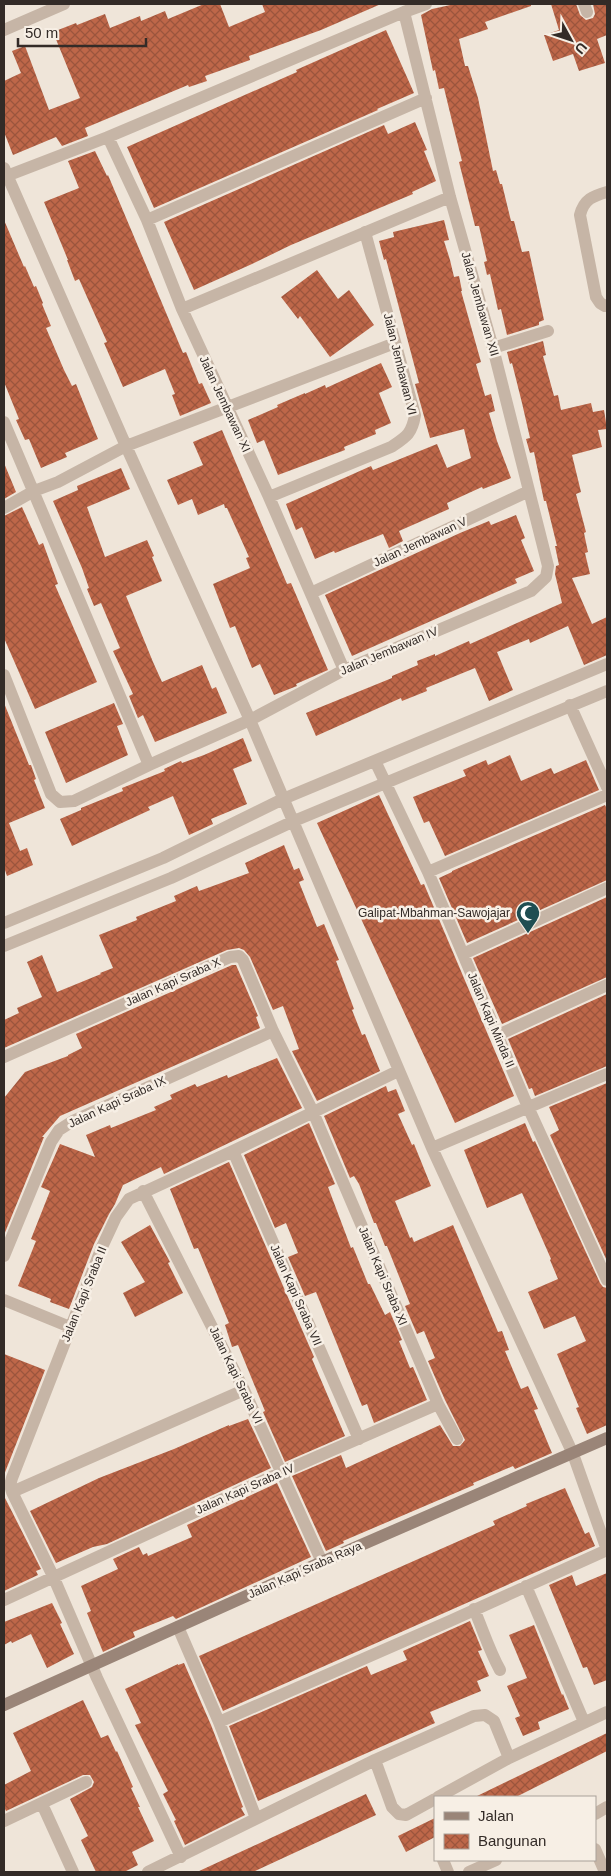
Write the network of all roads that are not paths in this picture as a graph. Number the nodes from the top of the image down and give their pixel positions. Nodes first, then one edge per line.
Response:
1 (64, 4) edge
2 (426, 4) edge
3 (404, 12) junction
4 (4, 30) edge
5 (426, 98) junction
6 (108, 137) junction
7 (5, 173) edge
8 (607, 192) edge
9 (450, 197) junction
10 (147, 220) junction
11 (365, 232) junction
12 (607, 306) edge
13 (182, 309) junction
14 (548, 331) dead end
15 (394, 343) junction
16 (494, 348) junction
17 (227, 408) junction
18 (4, 422) edge
19 (126, 446) junction
20 (34, 491) junction
21 (529, 491) junction
22 (269, 497) junction
23 (4, 508) edge
24 (531, 590) joint
25 (311, 592) junction
26 (607, 664) edge
27 (344, 670) junction
28 (4, 675) edge
29 (607, 691) edge
30 (570, 705) junction
31 (250, 720) junction
32 (375, 760) junction
33 (149, 765) junction
34 (386, 782) junction
35 (607, 787) edge
36 (607, 796) edge
37 (283, 798) junction
38 (294, 821) junction
39 (163, 858) junction
40 (428, 872) junction
41 (171, 878) junction
42 (607, 888) edge
43 (4, 923) edge
44 (4, 946) edge
45 (463, 954) junction
46 (607, 985) edge
47 (273, 1031) junction
48 (498, 1035) junction
49 (4, 1057) edge
50 (398, 1071) junction
51 (607, 1074) edge
52 (528, 1107) junction
53 (312, 1112) junction
54 (432, 1148) junction
55 (234, 1151) junction
56 (143, 1191) junction
57 (4, 1256) edge
58 (607, 1280) edge
59 (4, 1300) edge
60 (70, 1328) junction
61 (244, 1390) junction
62 (438, 1404) junction
63 (607, 1438) edge
64 (359, 1439) junction
65 (457, 1439) dead end
66 (573, 1454) junction
67 (282, 1472) junction
68 (12, 1492) junction
69 (607, 1550) edge
70 (322, 1562) junction
71 (53, 1576) junction
72 (526, 1586) junction
73 (4, 1600) edge
74 (474, 1609) junction
75 (178, 1627) junction
76 (91, 1666) junction
77 (500, 1670) dead end
78 (4, 1705) edge
79 (607, 1712) edge
80 (219, 1722) junction
81 (584, 1722) junction
82 (509, 1758) junction
83 (375, 1760) junction
84 (86, 1782) dead end
85 (440, 1796) edge
86 (434, 1799) edge
87 (42, 1804) junction
88 (607, 1807) edge
89 (596, 1813) edge
90 (256, 1818) junction
91 (4, 1821) edge
92 (596, 1851) edge
93 (180, 1857) junction
94 (494, 1861) edge
95 (72, 1872) edge
96 (148, 1872) edge
97 (469, 1872) edge
98 (605, 1872) edge

1 - 4 street
2 - 3 street
3 - 5 street, Jalan Jembawan XII
3 - 6 street
5 - 9 street, Jalan Jembawan XII
5 - 10 street
6 - 7 street
6 - 10 street, Jalan Jembawan XI
7 - 19 street
8 - 12 street
9 - 11 street
9 - 16 street, Jalan Jembawan XII
10 - 13 street, Jalan Jembawan XI
11 - 13 street
11 - 15 street, Jalan Jembawan VI
13 - 17 street, Jalan Jembawan XI
14 - 16 street
15 - 17 street
15 - 22 street, Jalan Jembawan VI
16 - 21 street, Jalan Jembawan XII
17 - 19 street
17 - 22 street, Jalan Jembawan XI
18 - 20 street
19 - 20 street
19 - 31 street
20 - 23 street
20 - 33 street
21 - 24 street, Jalan Jembawan XII
21 - 25 street, Jalan Jembawan V
22 - 25 street, Jalan Jembawan XI
24 - 27 street, Jalan Jembawan IV
25 - 27 street, Jalan Jembawan XI
26 - 32 street
27 - 31 street, Jalan Jembawan IV
28 - 33 street, Jalan Jembawan IV
29 - 30 street
30 - 34 street
30 - 35 street
31 - 33 street, Jalan Jembawan IV
31 - 37 street
32 - 34 street, Jalan Kapi Minda II
32 - 37 street
34 - 38 street
34 - 40 street, Jalan Kapi Minda II
36 - 40 street
37 - 38 street
37 - 39 street
38 - 41 street
38 - 50 street
39 - 41 street
39 - 43 street
40 - 45 street, Jalan Kapi Minda II
41 - 44 street
42 - 45 street
45 - 48 street, Jalan Kapi Minda II
46 - 48 street
47 - 49 street, Jalan Kapi Sraba X
47 - 53 street, Jalan Kapi Sraba X
47 - 57 street, Jalan Kapi Sraba IX
48 - 52 street, Jalan Kapi Minda II
50 - 53 street, Jalan Kapi Sraba II
50 - 54 street
51 - 52 street
52 - 54 street
52 - 58 street, Jalan Kapi Minda II
53 - 55 street, Jalan Kapi Sraba II
53 - 62 street, Jalan Kapi Sraba XI
54 - 66 street
55 - 56 street, Jalan Kapi Sraba II
55 - 64 street, Jalan Kapi Sraba VII
56 - 60 street, Jalan Kapi Sraba II
56 - 61 street, Jalan Kapi Sraba VI
59 - 60 street
60 - 68 street, Jalan Kapi Sraba II
61 - 67 street, Jalan Kapi Sraba VI
61 - 68 street
62 - 64 street, Jalan Kapi Sraba IV
62 - 65 street, Jalan Kapi Sraba XI
63 - 66 street, Jalan Kapi Sraba Raya
64 - 67 street, Jalan Kapi Sraba IV
66 - 69 street
66 - 70 street, Jalan Kapi Sraba Raya
67 - 70 street, Jalan Kapi Sraba VI
67 - 71 street, Jalan Kapi Sraba IV
68 - 71 street
69 - 72 street
70 - 75 street, Jalan Kapi Sraba Raya
71 - 73 street
71 - 76 street
72 - 74 street
72 - 81 street
74 - 77 street
74 - 80 street
75 - 76 street, Jalan Kapi Sraba Raya
75 - 80 street
76 - 78 street, Jalan Kapi Sraba Raya
76 - 93 street
79 - 81 street
80 - 90 street
81 - 82 street
82 - 83 street
82 - 85 street
83 - 86 street
83 - 90 street
84 - 87 street
87 - 91 street
87 - 95 street
88 - 89 street
90 - 93 street
92 - 98 street
93 - 96 street
94 - 97 street

